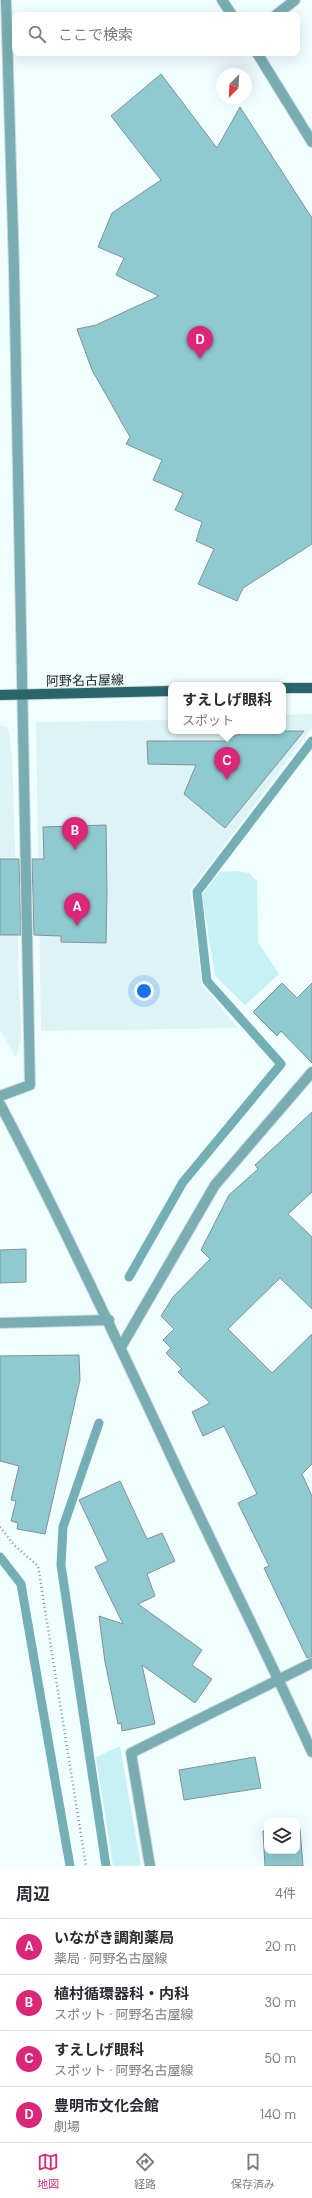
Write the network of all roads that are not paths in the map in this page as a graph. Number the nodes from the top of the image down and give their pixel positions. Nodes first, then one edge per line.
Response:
1 (6, 0) edge
2 (222, 0) edge
3 (295, 0) edge
4 (230, 12) edge
5 (280, 12) edge
6 (258, 56) edge
7 (312, 142) edge
8 (286, 688) edge
9 (312, 688) edge
10 (168, 691) edge
11 (22, 694) junction
12 (0, 695) edge
13 (312, 1072) edge
14 (0, 1096) edge
15 (0, 1104) edge
16 (109, 1320) junction
17 (0, 1323) edge
18 (121, 1347) junction
19 (312, 1663) edge
20 (279, 1679) junction
21 (312, 1752) edge
22 (150, 1866) edge

1 - 11 street
2 - 4 street
3 - 5 street
6 - 7 street
8 - 9 main road
10 - 11 main road, 阿野名古屋線
11 - 12 main road, 阿野名古屋線
11 - 14 street
13 - 18 street
15 - 16 street
16 - 17 street
16 - 18 street
18 - 20 street
19 - 20 street
20 - 21 street
20 - 22 street

